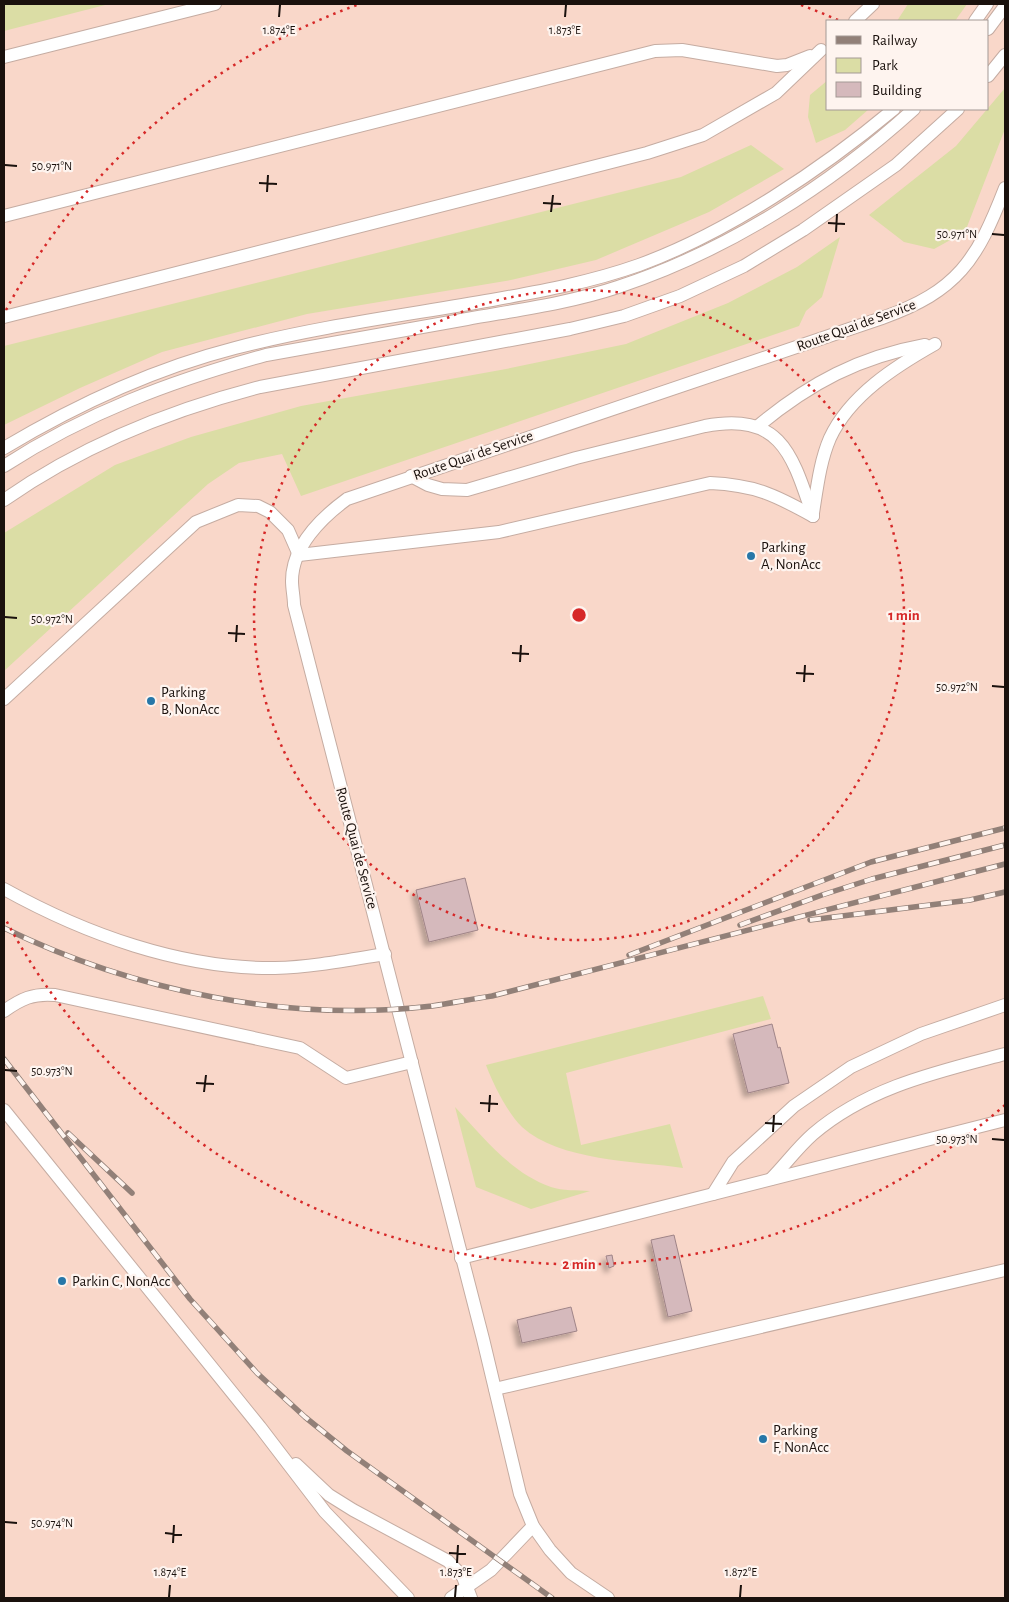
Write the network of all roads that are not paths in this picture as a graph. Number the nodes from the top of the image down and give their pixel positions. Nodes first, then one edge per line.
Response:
1 (215, 4) edge
2 (873, 4) edge
3 (988, 4) edge
4 (1005, 6) edge
5 (182, 8) edge
6 (856, 20) edge
7 (976, 20) edge
8 (989, 28) edge
9 (825, 47) edge
10 (1005, 55) edge
11 (4, 58) edge
12 (989, 75) edge
13 (893, 110) edge
14 (913, 110) edge
15 (957, 110) edge
16 (1005, 188) edge
17 (4, 216) edge
18 (4, 317) edge
19 (758, 426) junction
20 (4, 448) edge
21 (4, 466) edge
22 (411, 476) junction
23 (4, 500) edge
24 (813, 516) junction
25 (299, 555) junction
26 (4, 699) edge
27 (4, 889) edge
28 (385, 954) junction
29 (1005, 1005) edge
30 (4, 1011) edge
31 (1005, 1054) edge
32 (412, 1062) junction
33 (4, 1110) edge
34 (1005, 1120) edge
35 (771, 1180) junction
36 (713, 1194) junction
37 (462, 1258) junction
38 (1005, 1270) edge
39 (495, 1389) junction
40 (272, 1442) junction
41 (533, 1526) junction
42 (470, 1592) edge
43 (408, 1598) edge
44 (451, 1598) edge
45 (608, 1598) edge

1 - 5 lane
2 - 6 lane
3 - 7 lane
4 - 8 lane
5 - 11 lane
9 - 17 lane
9 - 18 lane
10 - 12 lane
13 - 20 lane
14 - 21 lane
15 - 23 lane
16 - 22 lane, Route Quai de Service
19 - 22 lane
19 - 24 lane
19 - 24 lane
22 - 25 lane, Route Quai de Service
24 - 25 lane
25 - 26 lane
25 - 28 lane, Route Quai de Service
27 - 28 lane
28 - 32 lane, Route Quai de Service
29 - 36 lane
30 - 32 lane
31 - 35 lane
32 - 37 lane, Route Quai de Service
33 - 40 lane
34 - 35 lane
35 - 36 lane
36 - 37 lane
37 - 39 lane, Route Quai de Service
38 - 39 lane
39 - 41 lane, Route Quai de Service
40 - 42 lane
40 - 43 lane
41 - 42 lane
41 - 45 lane, Route Quai de Service
42 - 44 lane

